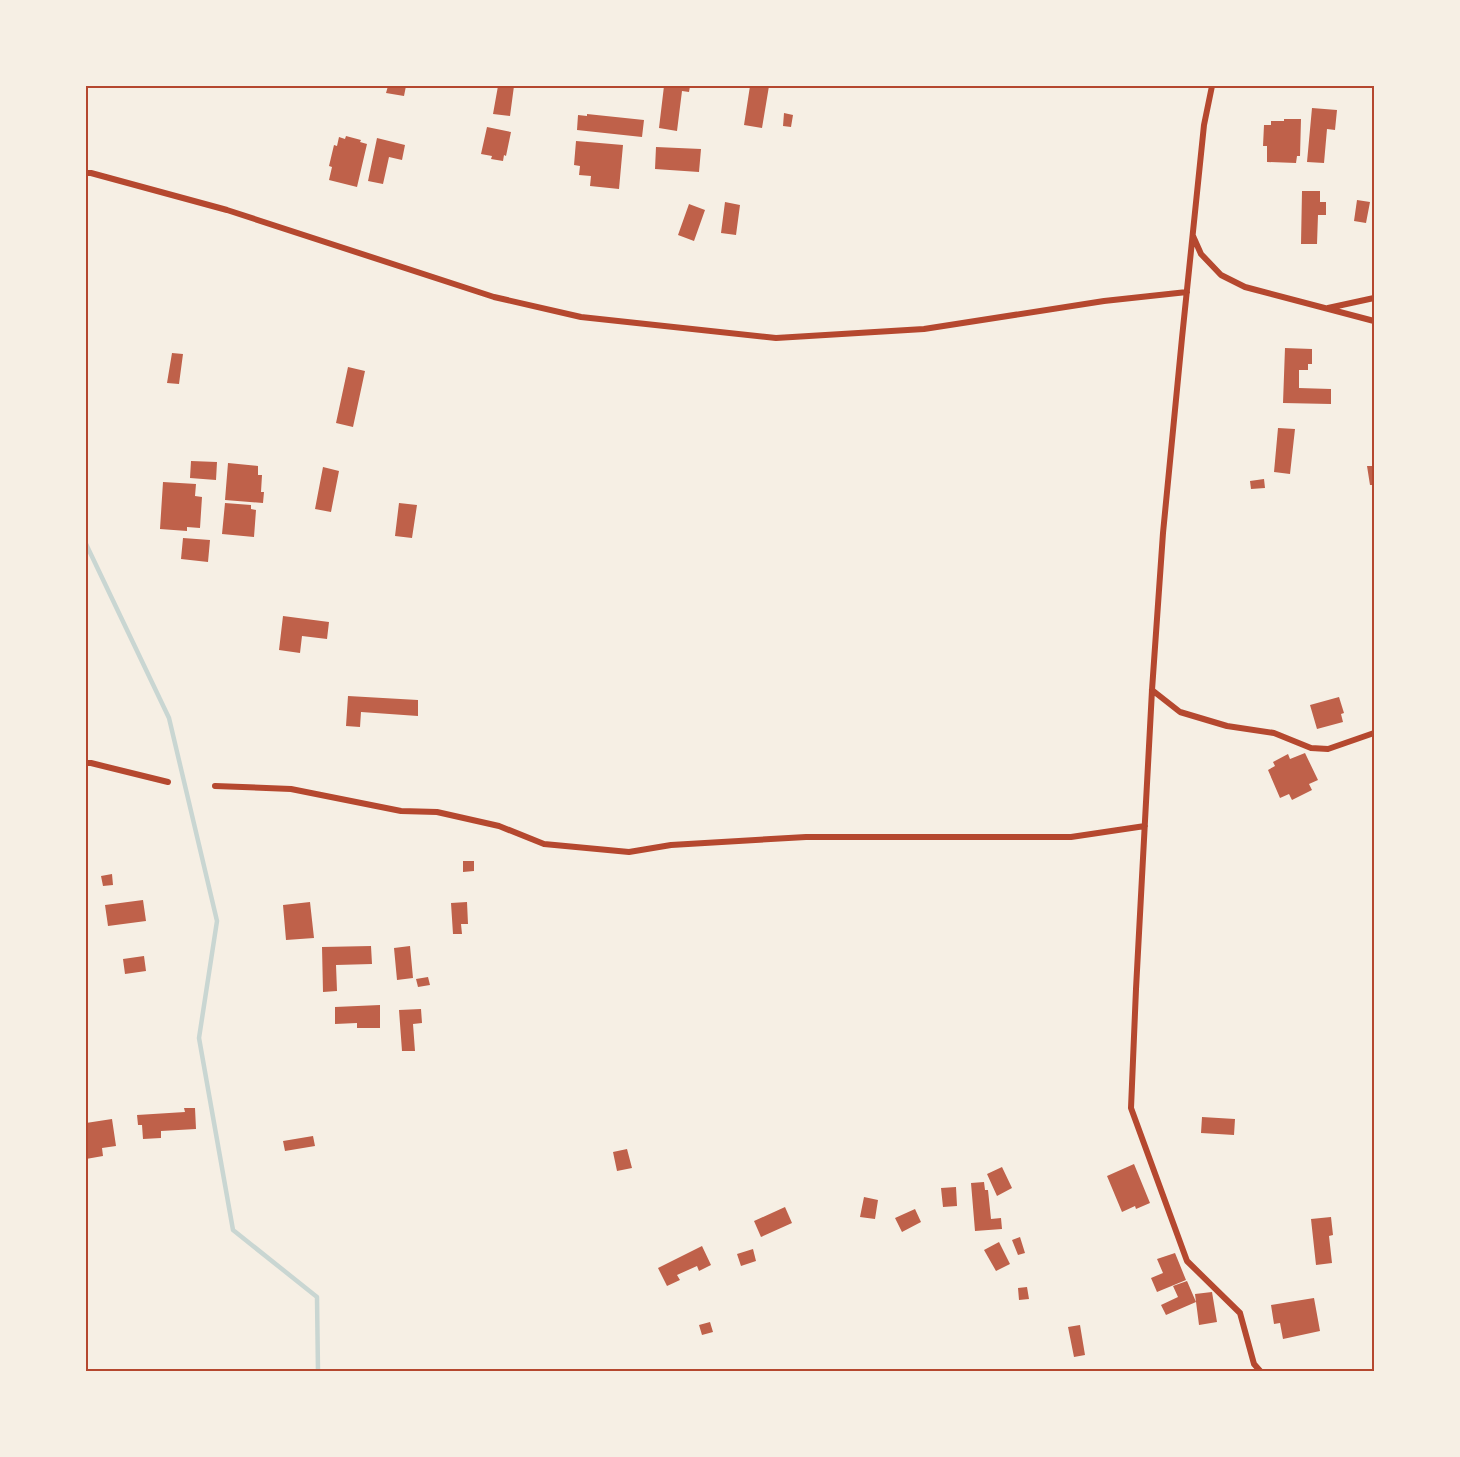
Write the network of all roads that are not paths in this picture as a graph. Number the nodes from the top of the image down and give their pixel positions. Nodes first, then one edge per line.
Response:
1 (1212, 86) edge
2 (86, 173) edge
3 (1193, 235) junction
4 (1186, 292) junction
5 (1374, 297) edge
6 (1327, 308) junction
7 (1374, 321) edge
8 (1152, 690) junction
9 (1374, 733) edge
10 (86, 763) edge
11 (168, 782) dead end
12 (215, 786) dead end
13 (1145, 826) junction
14 (1261, 1371) edge

1 - 3 street
2 - 4 street
3 - 4 street
3 - 6 street
4 - 8 street
5 - 6 street
6 - 7 street
8 - 9 street
8 - 13 street
10 - 11 street
12 - 13 street
13 - 14 street

